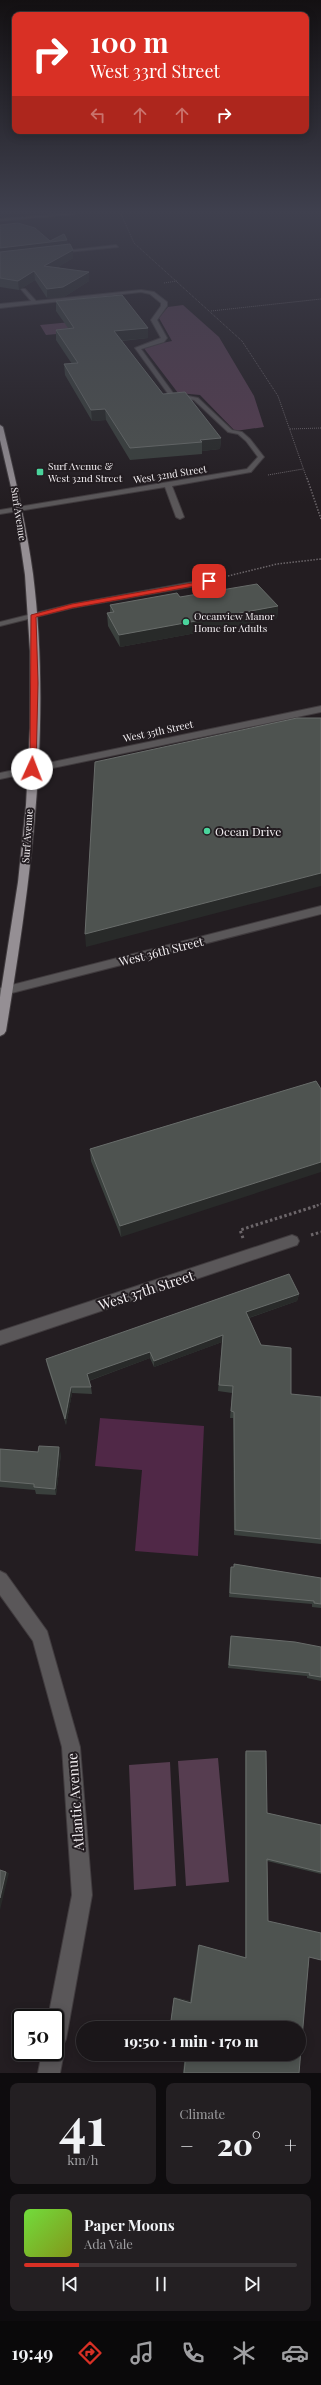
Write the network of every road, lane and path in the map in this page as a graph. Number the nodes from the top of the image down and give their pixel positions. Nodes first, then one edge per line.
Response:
1 (161, 311) edge
2 (211, 311) edge
3 (0, 427) edge
4 (321, 428) edge
5 (289, 429) junction
6 (303, 469) junction
7 (279, 473) dead end
8 (168, 485) junction
9 (20, 508) junction
10 (0, 512) edge
11 (180, 517) dead end
12 (321, 519) edge
13 (321, 559) edge
14 (228, 576) dead end
15 (209, 581) dead end
16 (33, 616) junction
17 (0, 624) edge
18 (321, 709) edge
19 (32, 769) junction
20 (0, 776) edge
21 (321, 910) edge
22 (4, 991) edge
23 (0, 1031) edge
24 (321, 1204) edge
25 (292, 1241) dead end
26 (251, 1254) junction
27 (0, 1338) edge
28 (0, 1580) edge
29 (61, 2009) edge
30 (51, 2061) edge
31 (49, 2073) edge

1 - 8 street, West 32nd Street
2 - 5 path
3 - 9 main road, Surf Avenue
4 - 5 path
5 - 6 path
6 - 7 path
6 - 12 path
8 - 9 street, West 32nd Street
8 - 11 street
9 - 10 street, West 32nd Street
9 - 16 main road, Surf Avenue
13 - 14 path
15 - 16 street
16 - 17 street
16 - 19 main road, Surf Avenue
18 - 19 street, West 35th Street
19 - 20 street, West 35th Street
19 - 22 main road, Surf Avenue
21 - 22 street, West 36th Street
22 - 23 main road, Surf Avenue
24 - 26 path
25 - 26 street, West 37th Street
26 - 27 street, West 37th Street
28 - 29 street, Atlantic Avenue
30 - 31 street

